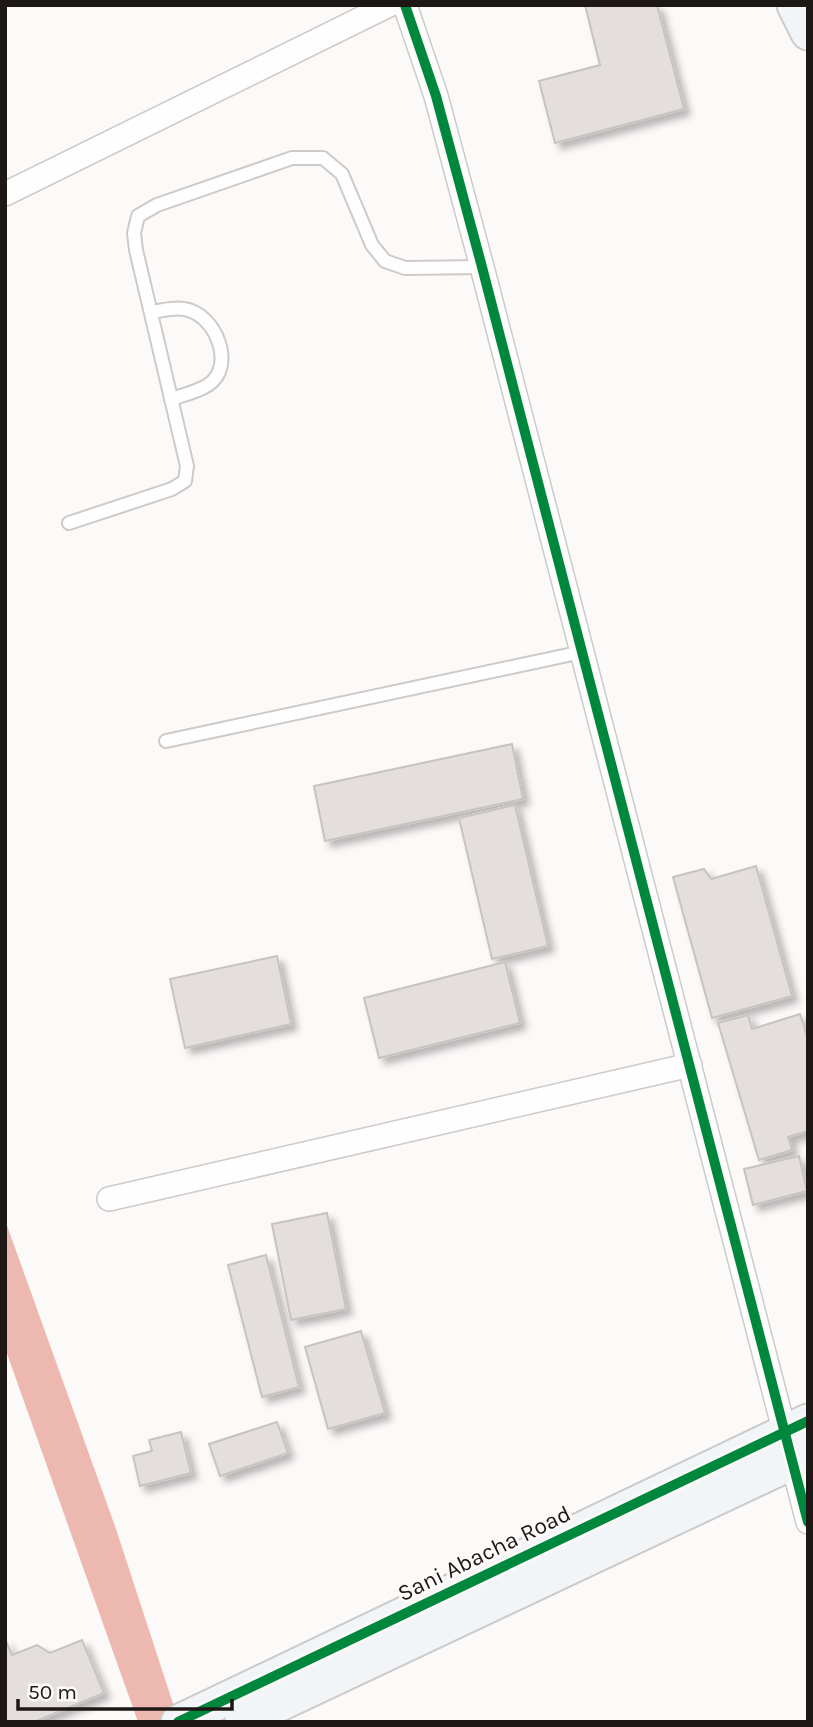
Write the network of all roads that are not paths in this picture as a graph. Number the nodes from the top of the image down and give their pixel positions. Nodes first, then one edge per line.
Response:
1 (389, 5) edge
2 (405, 5) edge
3 (794, 5) edge
4 (808, 33) edge
5 (5, 194) edge
6 (482, 267) junction
7 (151, 312) junction
8 (171, 399) junction
9 (69, 523) dead end
10 (582, 652) junction
11 (166, 741) dead end
12 (690, 1065) junction
13 (109, 1199) dead end
14 (799, 1442) edge
15 (808, 1522) edge
16 (230, 1712) edge
17 (178, 1722) edge

1 - 5 street
2 - 6 street
3 - 4 street
6 - 7 lane
6 - 10 street
7 - 8 lane
7 - 8 lane
8 - 9 lane
10 - 11 lane
10 - 12 street
12 - 13 street
12 - 14 street
14 - 15 street
14 - 16 street, Sani Abacha Road
16 - 17 street, Sani Abacha Road

